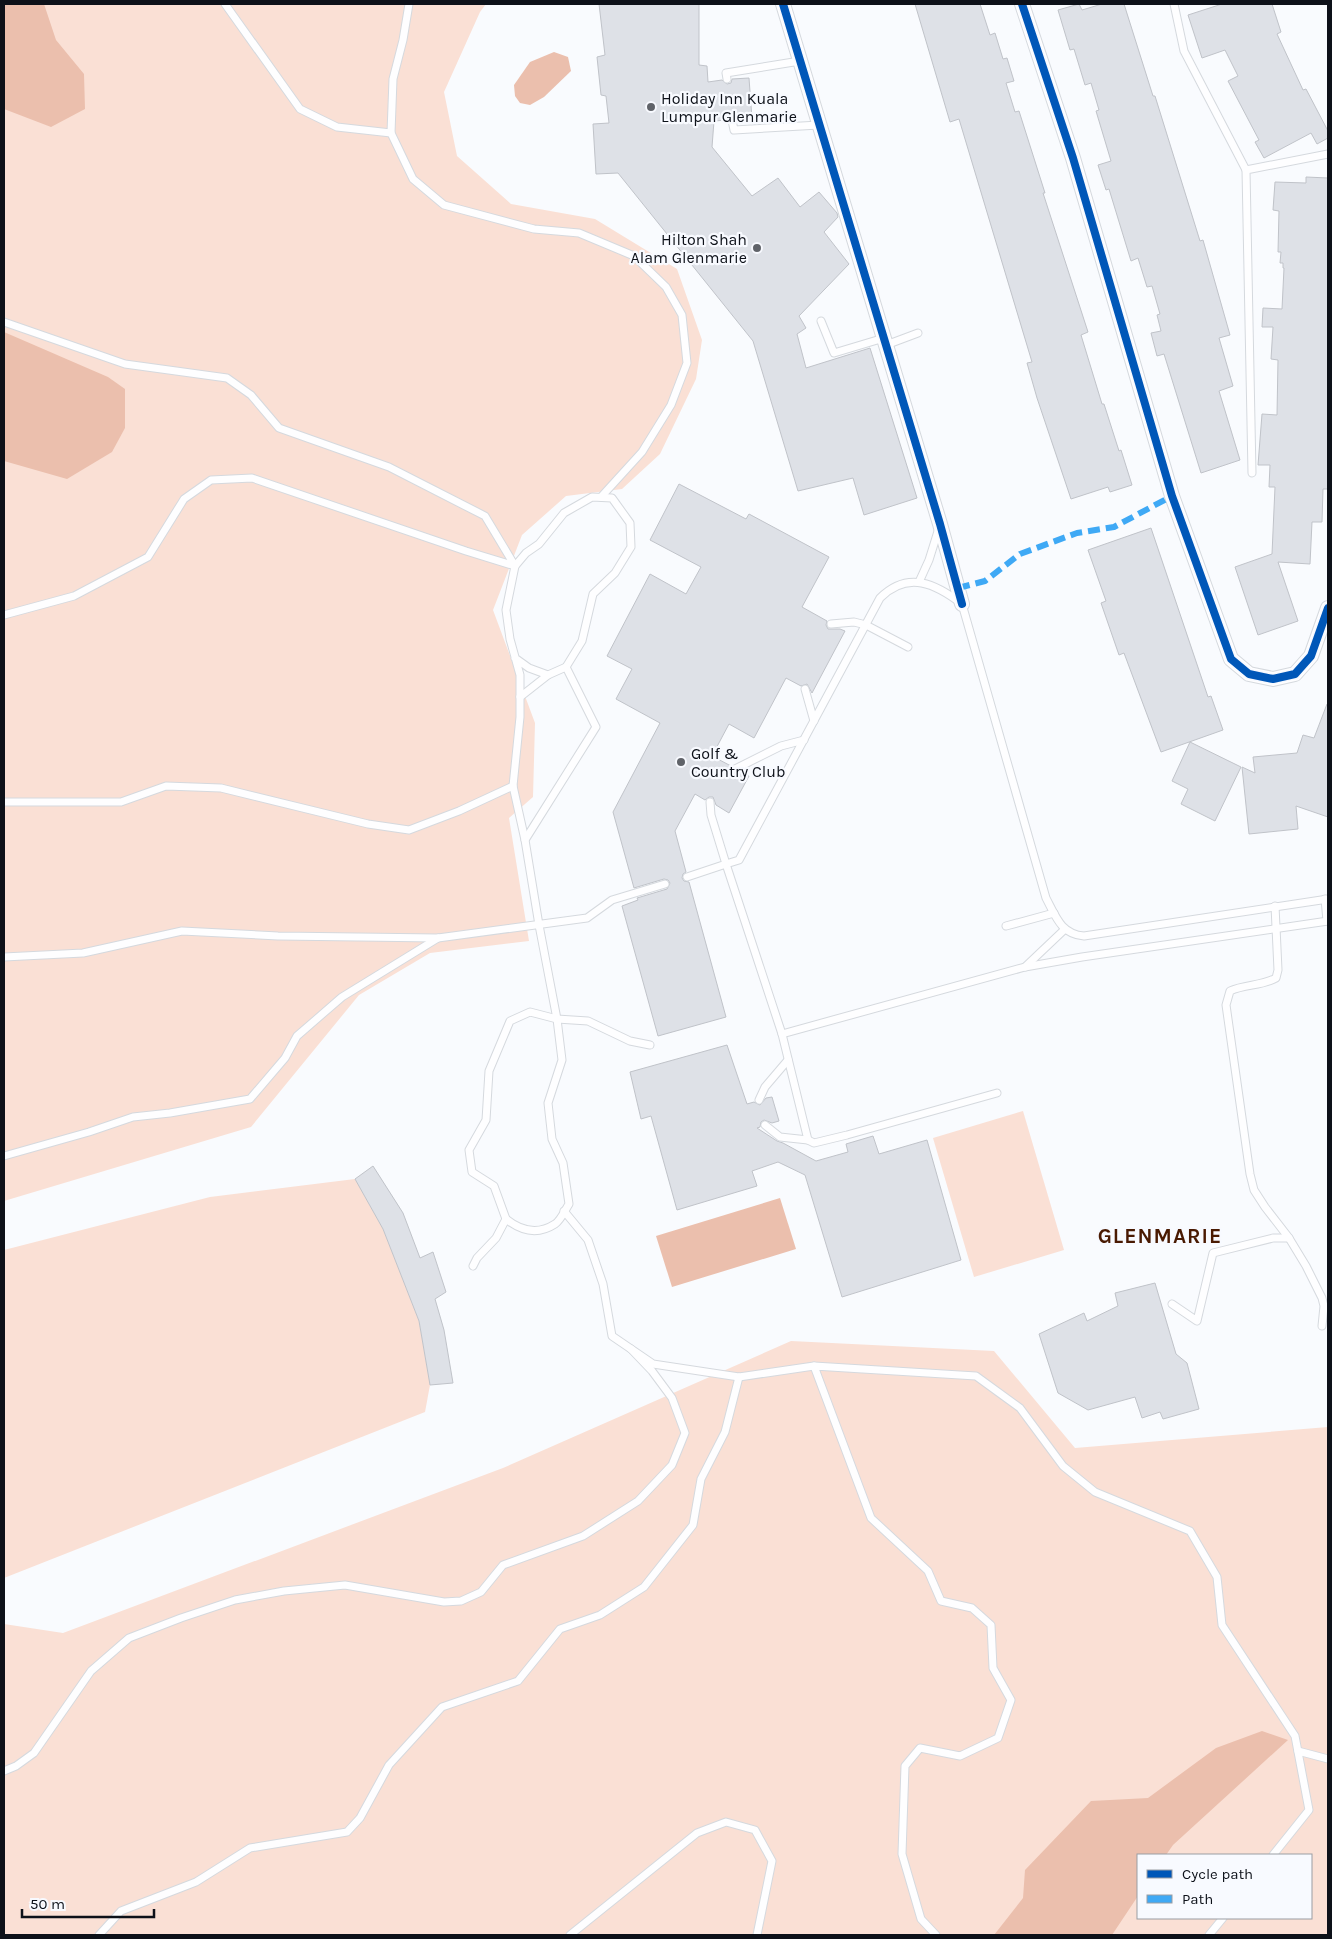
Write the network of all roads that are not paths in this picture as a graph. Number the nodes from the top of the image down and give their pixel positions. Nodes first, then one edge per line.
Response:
1 (225, 4) edge
2 (409, 4) edge
3 (782, 4) edge
4 (1022, 4) edge
5 (1174, 4) edge
6 (800, 61) junction
7 (727, 80) dead end
8 (732, 120) dead end
9 (819, 125) junction
10 (391, 133) junction
11 (1328, 154) edge
12 (1246, 170) junction
13 (821, 321) dead end
14 (4, 322) edge
15 (918, 333) dead end
16 (885, 341) junction
17 (1252, 473) dead end
18 (601, 497) junction
19 (940, 524) junction
20 (515, 566) junction
21 (919, 582) junction
22 (962, 604) junction
23 (1328, 608) edge
24 (4, 615) edge
25 (832, 624) dead end
26 (866, 625) junction
27 (908, 647) dead end
28 (515, 658) junction
29 (566, 667) junction
30 (548, 675) junction
31 (805, 689) dead end
32 (520, 697) junction
33 (814, 721) junction
34 (804, 740) junction
35 (735, 768) dead end
36 (513, 786) junction
37 (4, 802) edge
38 (710, 802) dead end
39 (525, 840) junction
40 (726, 864) junction
41 (687, 877) dead end
42 (665, 884) dead end
43 (1327, 899) edge
44 (1275, 906) junction
45 (1054, 913) junction
46 (1328, 921) edge
47 (539, 925) junction
48 (1006, 926) dead end
49 (1276, 928) junction
50 (1064, 930) junction
51 (438, 938) junction
52 (4, 957) edge
53 (1025, 967) junction
54 (557, 1019) junction
55 (782, 1034) junction
56 (650, 1045) dead end
57 (788, 1060) junction
58 (997, 1093) dead end
59 (758, 1100) dead end
60 (765, 1125) dead end
61 (808, 1140) junction
62 (4, 1156) edge
63 (564, 1211) junction
64 (506, 1219) junction
65 (1289, 1238) junction
66 (473, 1266) dead end
67 (1172, 1304) dead end
68 (1322, 1326) dead end
69 (631, 1349) junction
70 (814, 1366) junction
71 (739, 1377) junction
72 (1298, 1751) junction
73 (1328, 1759) edge
74 (4, 1771) edge
75 (1274, 1854) edge
76 (1222, 1919) edge
77 (99, 1935) edge
78 (570, 1935) edge
79 (757, 1935) edge
80 (936, 1935) edge
81 (1208, 1935) edge

1 - 10 lane
2 - 10 lane
3 - 6 street
4 - 23 street
5 - 12 lane
6 - 7 lane
6 - 9 street
8 - 9 lane
9 - 16 street
10 - 18 lane
11 - 12 lane
12 - 17 lane
13 - 16 lane
14 - 20 lane
15 - 16 lane
16 - 19 street
18 - 20 lane
18 - 29 lane
19 - 21 lane
19 - 22 street
20 - 24 lane
20 - 28 lane
21 - 22 lane
21 - 26 lane
22 - 45 lane
25 - 26 lane
26 - 27 lane
26 - 33 lane
28 - 30 lane
28 - 32 lane
29 - 30 lane
29 - 39 lane
30 - 32 lane
31 - 33 lane
32 - 36 lane
33 - 34 lane
34 - 35 lane
34 - 40 lane
36 - 37 lane
36 - 39 lane
38 - 40 lane
39 - 47 lane
40 - 41 lane
40 - 55 lane
42 - 47 lane
43 - 44 lane
43 - 46 lane
44 - 49 lane
44 - 50 lane
45 - 48 lane
45 - 50 lane
46 - 49 lane
47 - 51 lane
47 - 54 lane
49 - 53 lane
49 - 65 lane
50 - 53 lane
51 - 52 lane
51 - 62 lane
53 - 55 lane
54 - 56 lane
54 - 63 lane
54 - 64 lane
55 - 57 lane
57 - 59 lane
57 - 61 lane
58 - 61 lane
60 - 61 lane
63 - 64 lane
63 - 69 lane
64 - 66 lane
65 - 67 lane
65 - 68 lane
69 - 71 lane
69 - 74 lane
70 - 71 lane
70 - 72 lane
70 - 80 lane
71 - 77 lane
72 - 73 lane
72 - 75 lane
76 - 81 lane
78 - 79 lane

